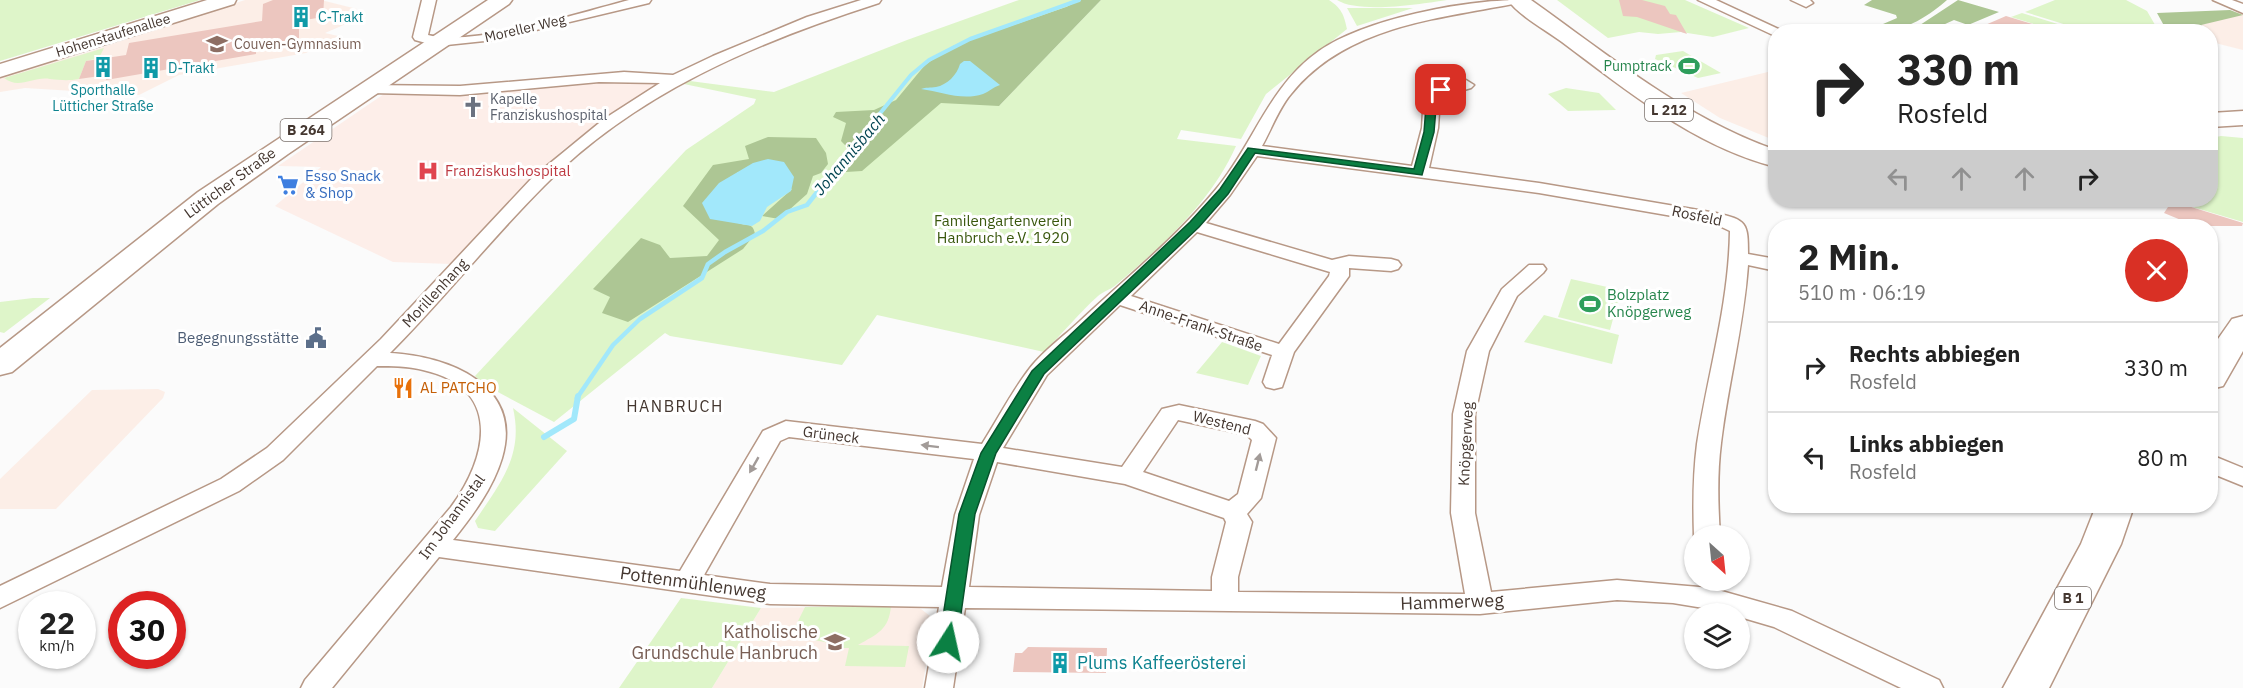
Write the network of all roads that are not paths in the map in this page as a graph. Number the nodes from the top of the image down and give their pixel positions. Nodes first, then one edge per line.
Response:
1 (227, 0) edge
2 (429, 0) edge
3 (502, 0) edge
4 (644, 0) edge
5 (874, 0) edge
6 (1513, 0) edge
7 (1518, 0) edge
8 (1705, 0) edge
9 (2220, 0) edge
10 (2243, 9) edge
11 (1768, 28) edge
12 (441, 41) junction
13 (0, 70) edge
14 (675, 80) junction
15 (1466, 85) dead end
16 (371, 88) junction
17 (1252, 150) junction
18 (1768, 156) edge
19 (1419, 173) junction
20 (1194, 225) junction
21 (1740, 258) junction
22 (1768, 263) edge
23 (1391, 265) dead end
24 (1332, 266) junction
25 (1536, 269) dead end
26 (1118, 298) junction
27 (2228, 340) edge
28 (1284, 352) junction
29 (5, 357) edge
30 (373, 359) junction
31 (2218, 362) edge
32 (1274, 382) dead end
33 (988, 453) junction
34 (2218, 466) edge
35 (1128, 477) junction
36 (2243, 478) edge
37 (1233, 512) junction
38 (2112, 513) edge
39 (1706, 525) edge
40 (433, 547) junction
41 (687, 582) junction
42 (1692, 591) edge
43 (1716, 591) edge
44 (956, 596) junction
45 (0, 598) edge
46 (1225, 602) junction
47 (1480, 604) junction
48 (315, 688) edge
49 (939, 688) edge
50 (1929, 688) edge
51 (2026, 688) edge

1 - 13 main road, Hohenstaufenallee
2 - 12 street
3 - 12 main road, Lütticher Straße / B 264
4 - 12 street, Moreller Weg
5 - 14 street, Morillenhang
6 - 17 street
7 - 18 main road, L 212
8 - 11 street
9 - 10 street
12 - 16 main road, Lütticher Straße / B 264
14 - 16 street
14 - 30 street, Morillenhang
15 - 19 street
16 - 29 main road, Lütticher Straße / B 264
17 - 19 street, Rosfeld
17 - 20 street
19 - 21 street, Rosfeld
20 - 24 street
20 - 26 street
21 - 22 street
21 - 39 street, Rosfeld
23 - 24 street
24 - 28 street
25 - 47 street, Knöpgerweg
26 - 28 street, Anne-Frank-Straße
26 - 33 street
27 - 31 main road
28 - 32 street
30 - 40 street, Im Johannistal
30 - 45 street, Morillenhang
33 - 35 street
33 -> 41 street, Grüneck
33 - 44 street
34 - 36 street
35 - 37 street
37 -> 35 street, Westend
37 - 46 street
38 - 51 main road, B 1
40 - 41 street, Pottenmühlenweg
40 - 48 street, Im Johannistal
41 - 44 street, Pottenmühlenweg
42 - 47 street, Hammerweg
43 - 50 street, Hammerweg
44 - 46 street, Hammerweg
44 - 49 street
46 - 47 street, Hammerweg

